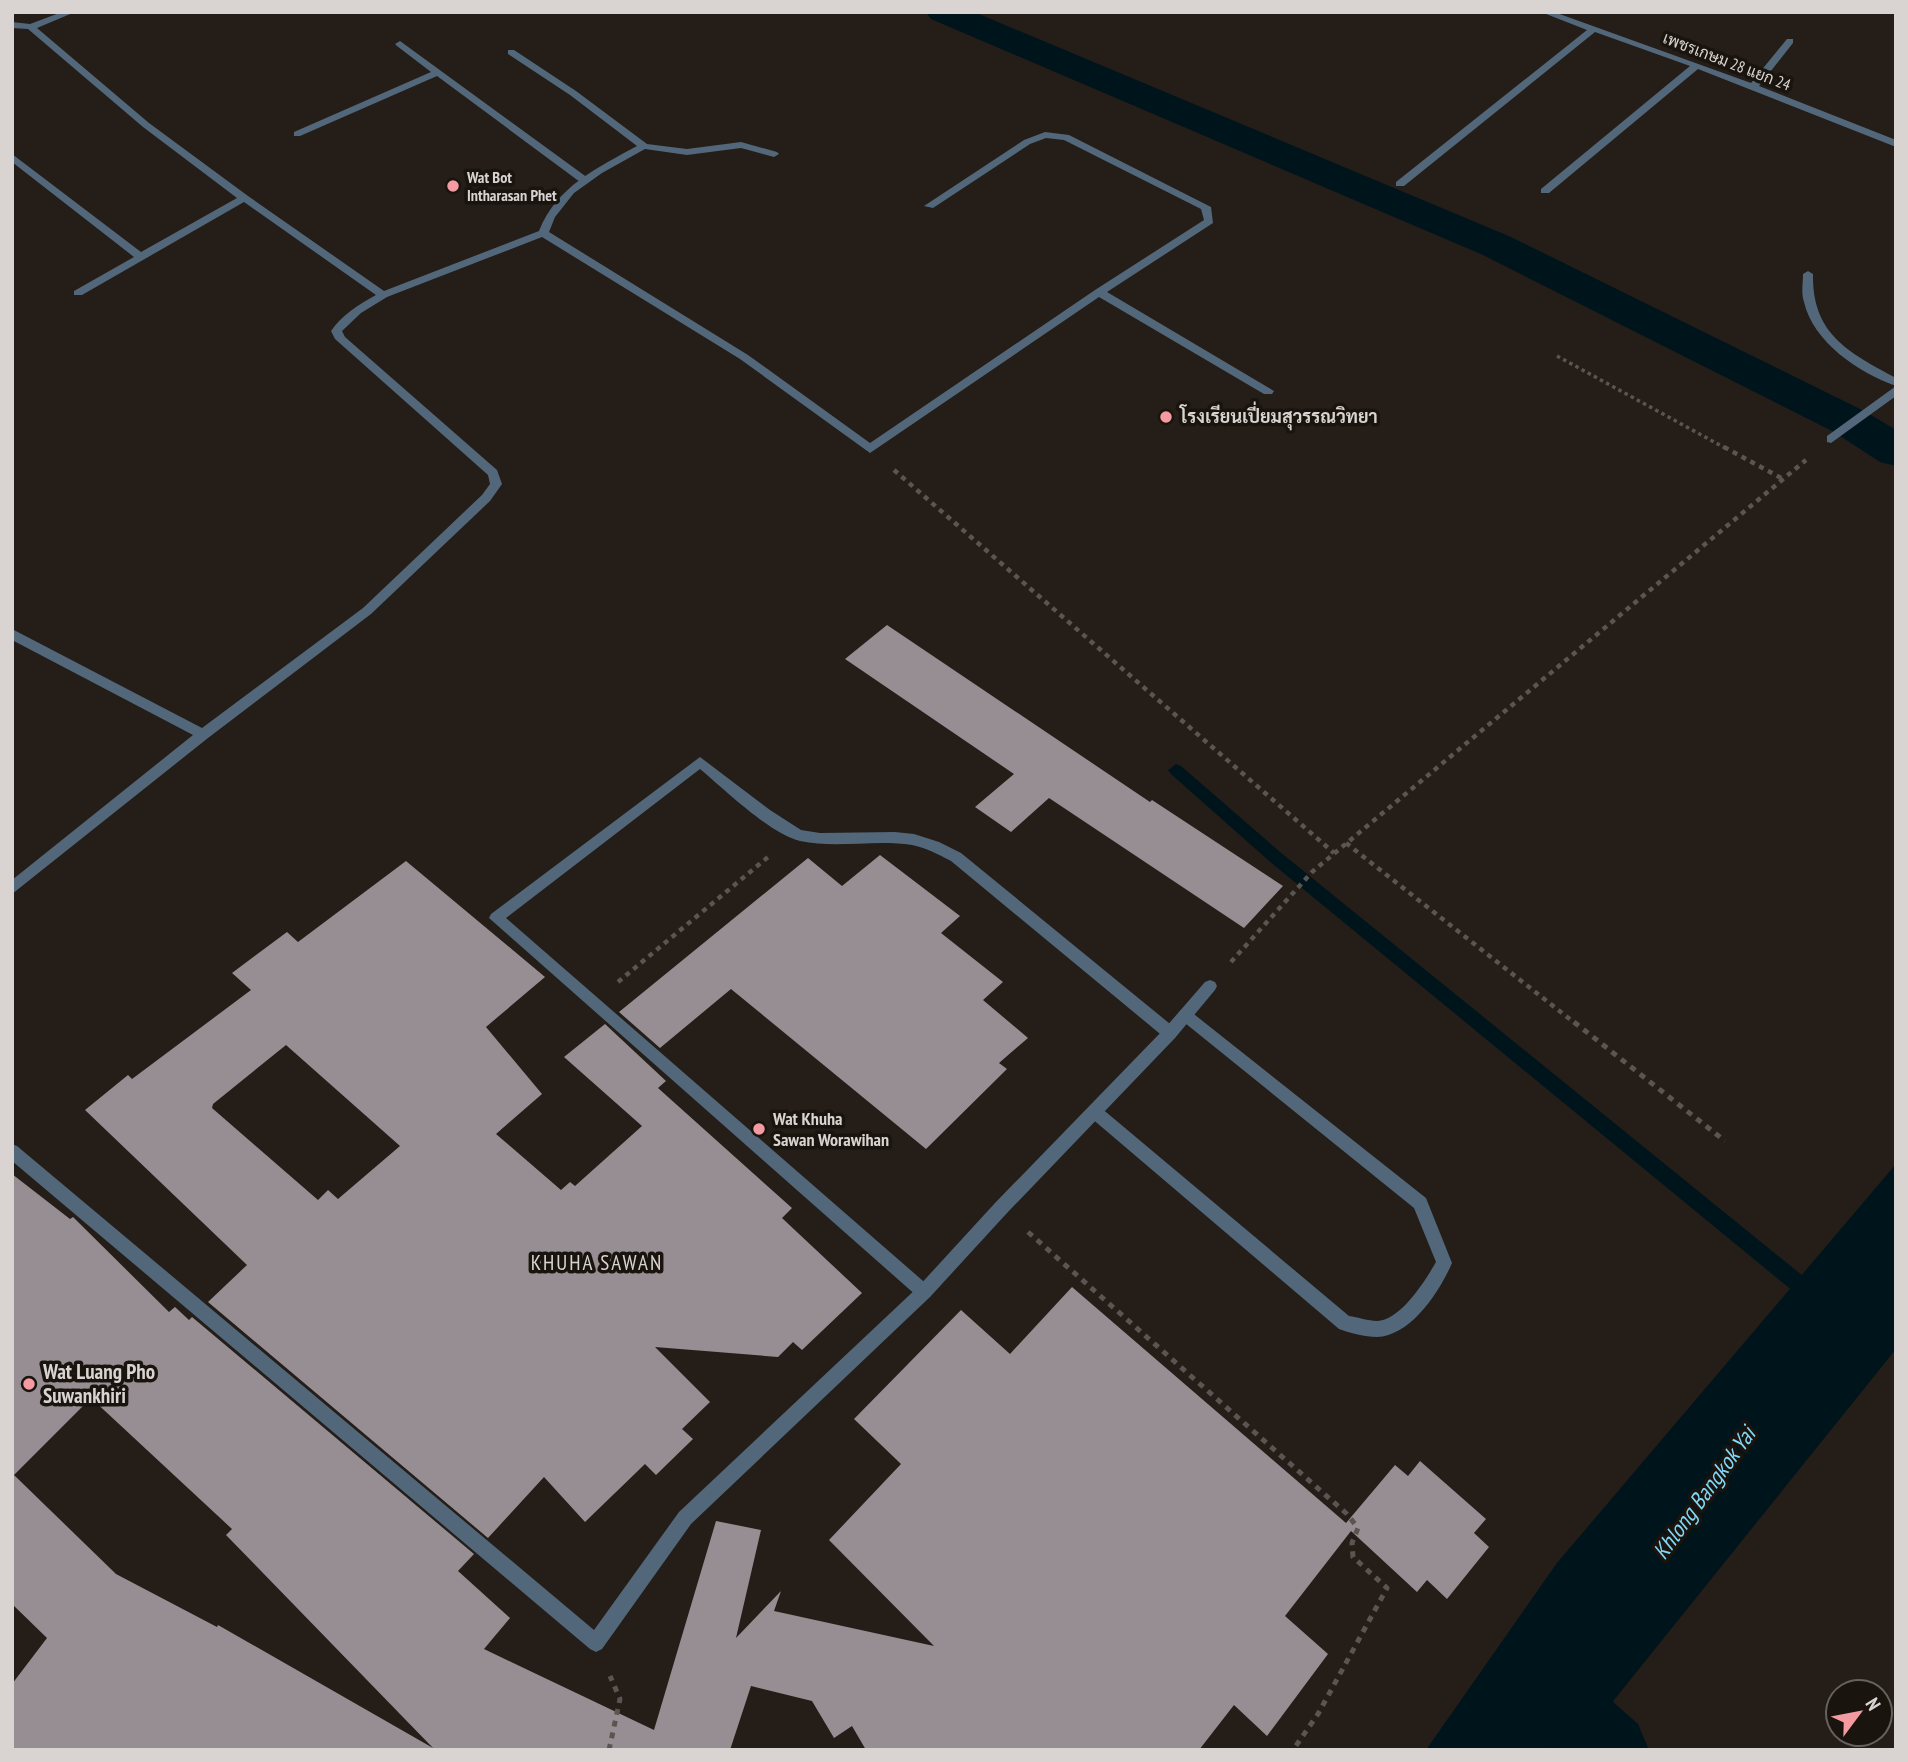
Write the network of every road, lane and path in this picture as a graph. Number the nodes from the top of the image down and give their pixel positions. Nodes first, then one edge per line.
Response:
1 (71, 12) edge
2 (1545, 12) edge
3 (12, 25) edge
4 (31, 27) junction
5 (1593, 29) junction
6 (1790, 41) dead end
7 (400, 44) dead end
8 (512, 52) dead end
9 (1697, 65) junction
10 (438, 72) junction
11 (1753, 87) junction
12 (297, 134) dead end
13 (1896, 144) edge
14 (644, 146) junction
15 (774, 154) dead end
16 (12, 157) edge
17 (583, 180) junction
18 (1400, 184) dead end
19 (1545, 191) dead end
20 (244, 198) junction
21 (929, 205) dead end
22 (543, 233) junction
23 (141, 257) junction
24 (1808, 274) dead end
25 (1099, 292) junction
26 (78, 293) dead end
27 (383, 295) junction
28 (1557, 356) dead end
29 (1896, 383) edge
30 (1896, 390) edge
31 (1268, 391) dead end
32 (1831, 439) joint
33 (870, 449) junction
34 (1783, 479) junction
35 (12, 634) edge
36 (203, 734) junction
37 (795, 835) junction
38 (1346, 843) junction
39 (1334, 853) junction
40 (12, 888) edge
41 (1210, 986) joint
42 (593, 1002) junction
43 (1185, 1015) junction
44 (1170, 1033) junction
45 (1095, 1112) junction
46 (1726, 1141) dead end
47 (14, 1156) edge
48 (1001, 1208) junction
49 (924, 1292) junction
50 (596, 1643) junction
51 (609, 1750) edge
52 (1293, 1750) edge

1 - 4 street
2 - 5 street, เพชรเกษม 28 แยก 24
3 - 4 street
4 - 20 street
5 - 9 street, เพชรเกษม 28 แยก 24
5 - 18 street
6 - 11 street
7 - 10 street
8 - 14 street
9 - 11 street, เพชรเกษม 28 แยก 24
9 - 19 street
10 - 12 street
10 - 17 street
11 - 13 street, เพชรเกษม 28 แยก 24
14 - 15 street
14 - 17 street
16 - 23 street
17 - 22 street
20 - 23 street
20 - 27 street
21 - 25 street
22 - 27 street
22 - 33 street
23 - 26 street
24 - 29 street
25 - 31 street
25 - 33 street
27 - 36 street
28 - 34 path
30 - 32 street
32 - 34 path
33 - 39 path
34 - 38 path
35 - 36 street
36 - 40 street
37 - 42 path
37 - 42 street
37 - 44 street
38 - 39 path
38 - 46 path
39 - 41 path
41 - 43 street
42 - 49 street
43 - 44 street
43 - 45 street
44 - 45 street
45 - 48 street
47 - 50 street
48 - 49 street
48 - 52 path
49 - 50 street
50 - 51 path

